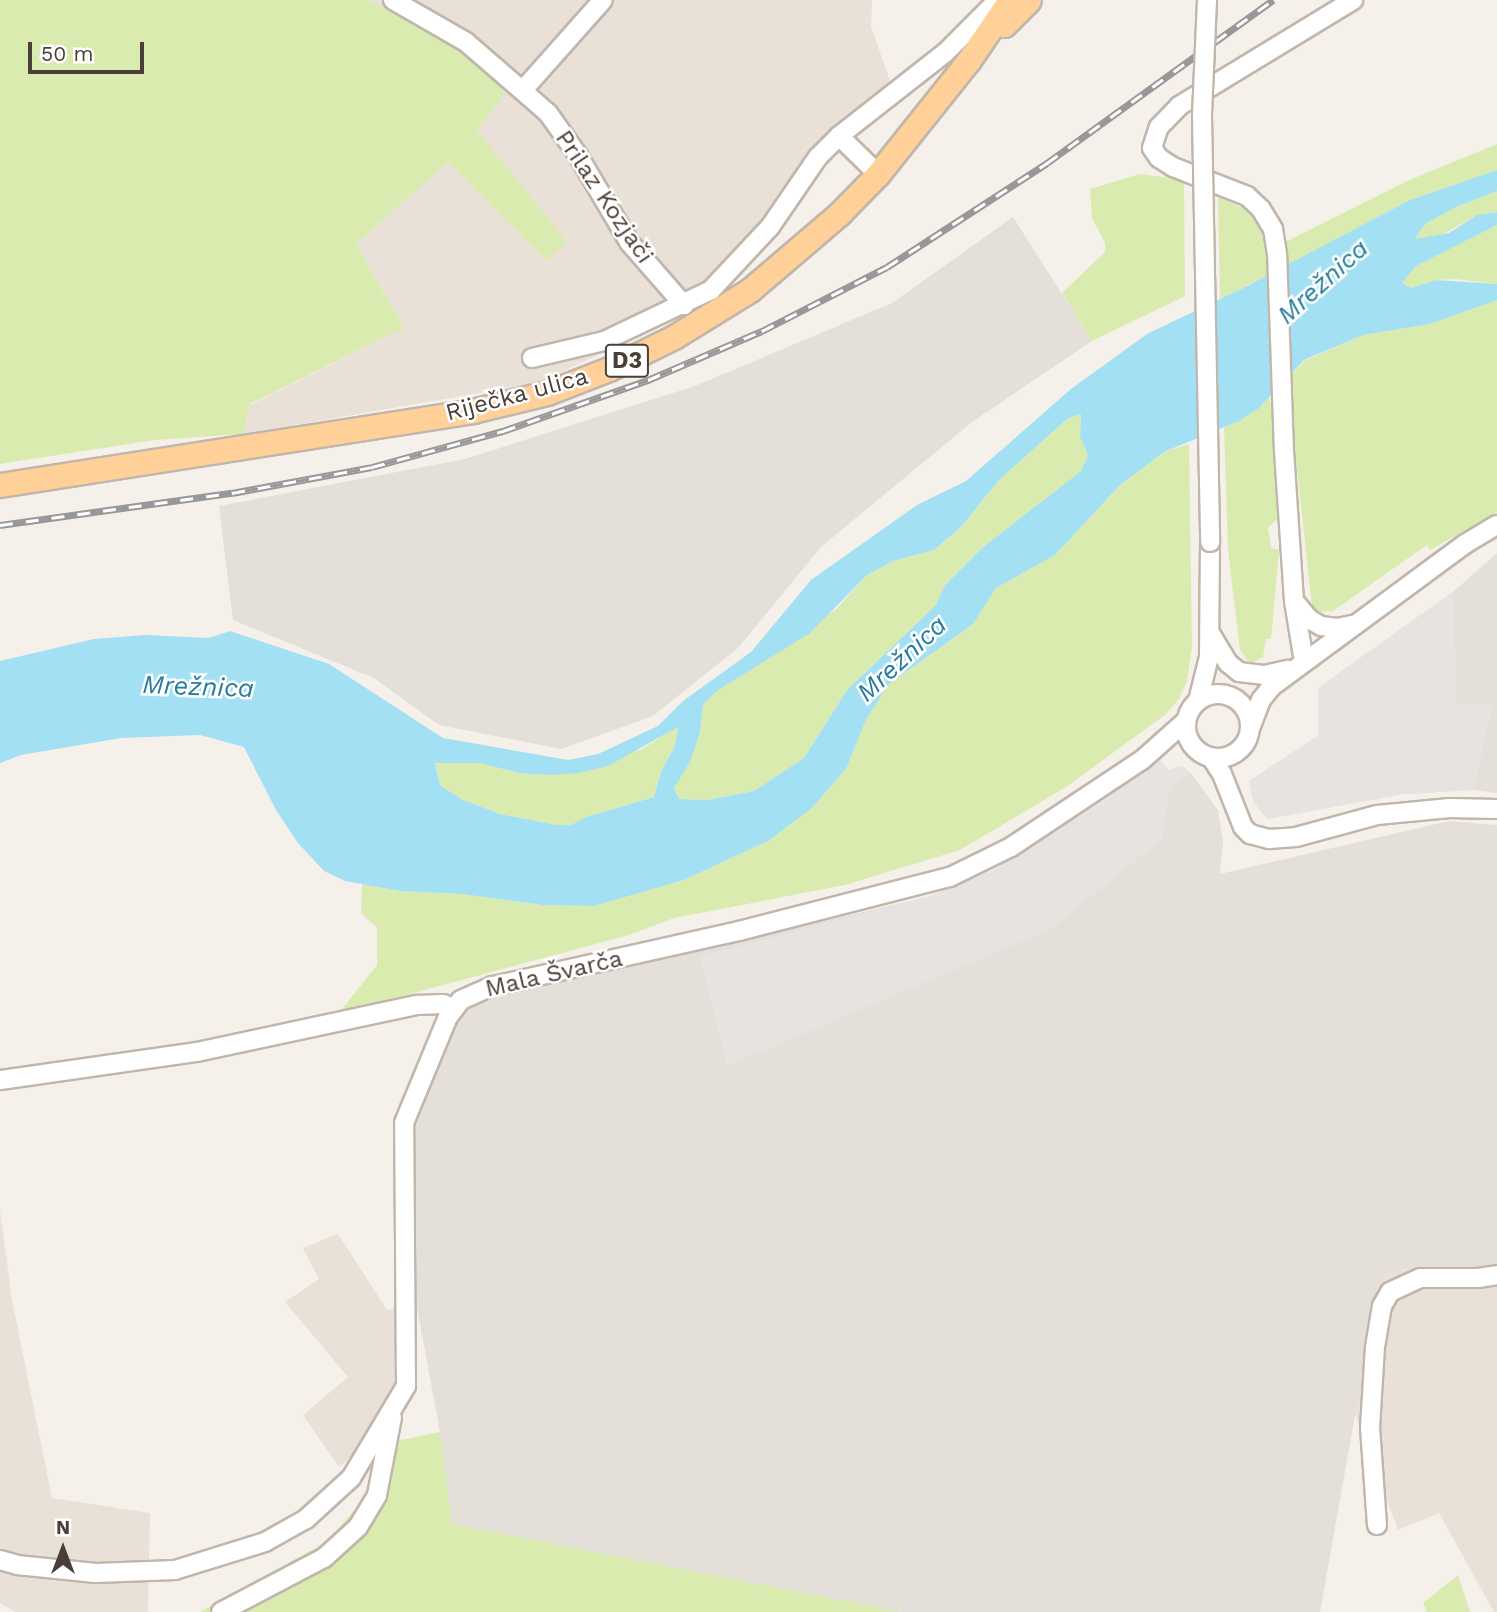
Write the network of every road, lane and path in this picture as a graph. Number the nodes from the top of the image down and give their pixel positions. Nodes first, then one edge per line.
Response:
1 (393, 0) edge
2 (603, 0) edge
3 (998, 0) edge
4 (1010, 0) edge
5 (1029, 0) edge
6 (1207, 0) edge
7 (1353, 0) edge
8 (969, 60) junction
9 (523, 90) junction
10 (839, 136) junction
11 (878, 174) junction
12 (684, 305) junction
13 (532, 358) dead end
14 (0, 485) edge
15 (1497, 525) edge
16 (1294, 601) junction
17 (1353, 625) junction
18 (1209, 631) junction
19 (1209, 657) junction
20 (1301, 664) junction
21 (1271, 687) junction
22 (1228, 695) junction
23 (1198, 701) junction
24 (1186, 722) junction
25 (1251, 726) junction
26 (1244, 746) junction
27 (1207, 756) junction
28 (1142, 760) junction
29 (1232, 799) junction
30 (1497, 809) edge
31 (453, 1008) junction
32 (0, 1080) edge
33 (1497, 1275) edge
34 (394, 1406) junction
35 (1377, 1525) dead end
36 (0, 1560) edge
37 (221, 1612) edge

1 - 9 street, Prilaz Kozjači
2 - 9 street
3 - 10 street, Riječka ulica
4 - 8 main road, Riječka ulica / D3
5 - 8 main road, Riječka ulica / D3
6 - 18 street, bridge
7 - 16 street
8 - 11 main road, Riječka ulica / D3
9 - 12 street, Prilaz Kozjači
10 - 11 street
10 - 12 street, Riječka ulica
11 - 14 main road, Riječka ulica / D3
12 - 13 street, Riječka ulica
15 - 17 street
16 - 17 street
16 - 20 street
17 - 20 street
18 - 19 street
18 - 20 street
19 - 22 street
19 - 23 street
20 - 21 street
21 - 22 street
21 - 25 street
22 - 23 street
22 - 25 street
23 - 24 street
24 - 27 street
24 - 28 street
25 - 26 street
26 - 27 street
26 - 29 street
27 - 28 street
27 - 29 street
28 - 31 street, Mala Švarča
29 - 30 street
31 - 32 street
31 - 34 street, Mala Švarča
33 - 35 street
34 - 36 street, Mala Švarča
34 - 37 street

